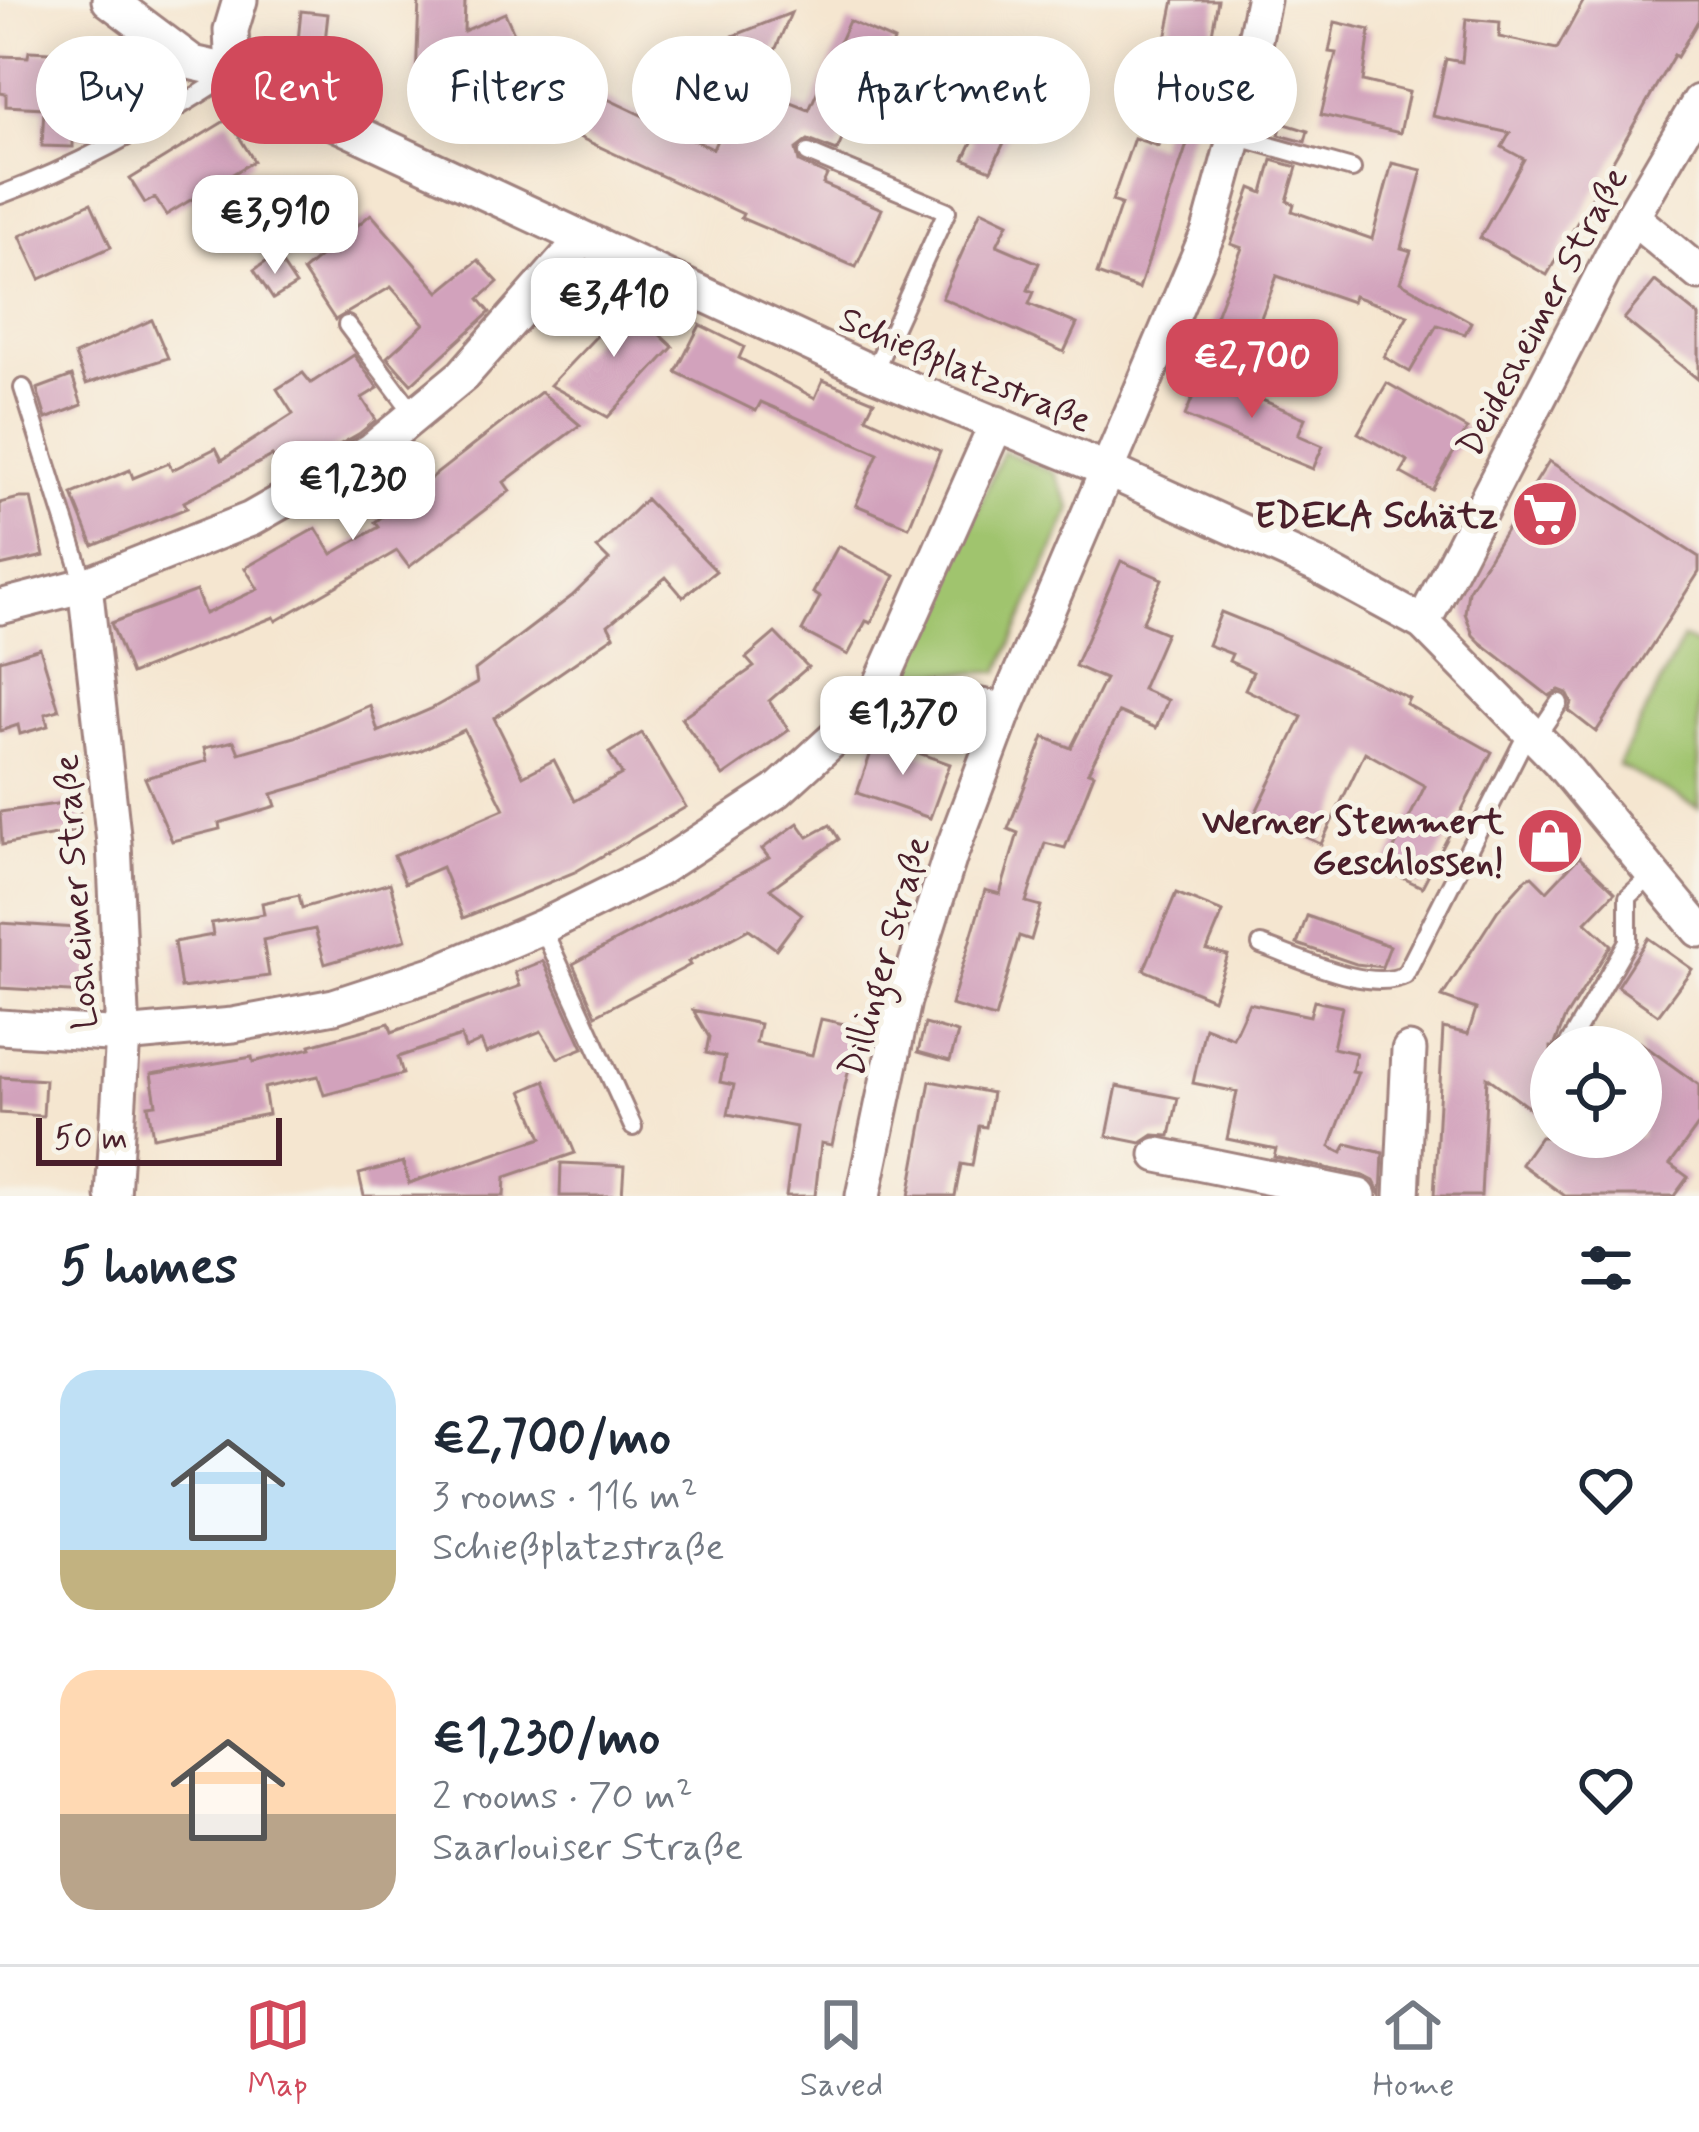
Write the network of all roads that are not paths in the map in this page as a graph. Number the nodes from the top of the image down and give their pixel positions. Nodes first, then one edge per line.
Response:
1 (109, 0) edge
2 (240, 0) edge
3 (1263, 0) edge
4 (231, 36) edge
5 (1256, 36) edge
6 (211, 67) edge
7 (211, 87) edge
8 (1699, 102) edge
9 (383, 144) edge
10 (1233, 144) edge
11 (1263, 144) edge
12 (808, 153) dead end
13 (1352, 169) dead end
14 (0, 195) edge
15 (1632, 217) junction
16 (583, 239) junction
17 (1699, 273) edge
18 (347, 325) dead end
19 (873, 373) junction
20 (23, 388) dead end
21 (415, 415) junction
22 (997, 423) junction
23 (1105, 469) junction
24 (85, 584) junction
25 (0, 607) edge
26 (1423, 623) junction
27 (872, 704) junction
28 (1558, 704) dead end
29 (1005, 710) junction
30 (1532, 734) junction
31 (1653, 874) junction
32 (542, 927) junction
33 (1699, 930) edge
34 (1261, 945) dead end
35 (1579, 1026) edge
36 (0, 1027) edge
37 (123, 1035) junction
38 (1409, 1050) dead end
39 (633, 1127) dead end
40 (1158, 1155) dead end
41 (113, 1196) edge
42 (863, 1196) edge
43 (1359, 1196) edge
44 (1402, 1196) edge

1 - 6 street, Schießplatzstraße
2 - 4 street
3 - 5 street, Dillinger Straße
7 - 14 lane
8 - 15 street, Deidesheimer Straße
9 - 16 street, Schießplatzstraße
10 - 23 street, Dillinger Straße
11 - 13 lane
12 - 19 lane
15 - 17 street
15 - 26 street, Deidesheimer Straße
16 - 19 street, Schießplatzstraße
16 - 21 street
18 - 21 lane
19 - 22 street, Schießplatzstraße
20 - 24 lane
21 - 24 street
22 - 23 street, Schießplatzstraße
22 - 27 street
23 - 26 street, Schießplatzstraße
23 - 29 street, Dillinger Straße
24 - 25 street
24 - 37 street, Losheimer Straße
26 - 30 street, Schießplatzstraße
27 - 29 street
27 - 32 street
28 - 30 lane
29 - 42 street, Dillinger Straße
30 - 31 street, Schießplatzstraße
30 - 34 lane
31 - 33 street, Schießplatzstraße
31 - 35 lane
32 - 37 street
32 - 39 lane
36 - 37 street
37 - 41 street, Losheimer Straße
38 - 44 street
40 - 43 street

